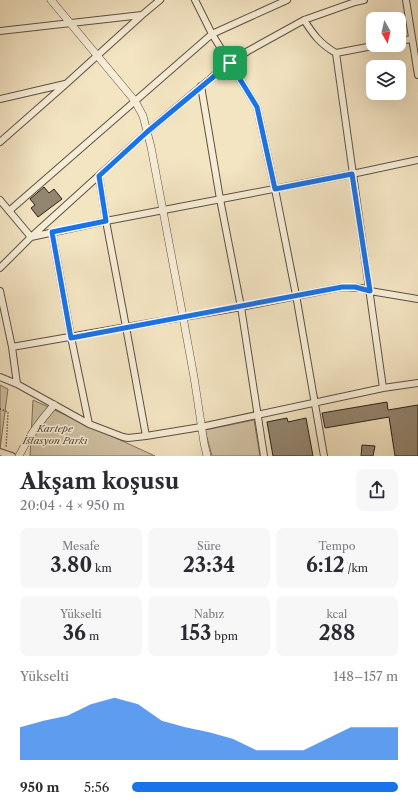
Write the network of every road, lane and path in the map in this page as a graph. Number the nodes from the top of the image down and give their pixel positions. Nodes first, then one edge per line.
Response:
1 (51, 0) edge
2 (160, 0) edge
3 (195, 0) edge
4 (287, 0) edge
5 (364, 0) edge
6 (406, 0) edge
7 (355, 1) edge
8 (142, 15) junction
9 (304, 20) junction
10 (71, 22) junction
11 (0, 31) edge
12 (212, 34) junction
13 (412, 39) junction
14 (406, 40) edge
15 (366, 47) edge
16 (336, 53) junction
17 (98, 55) junction
18 (230, 63) junction
19 (418, 75) edge
20 (67, 83) junction
21 (201, 86) junction
22 (0, 100) edge
23 (135, 101) junction
24 (147, 132) junction
25 (0, 142) edge
26 (418, 160) edge
27 (352, 174) junction
28 (99, 176) junction
29 (275, 189) junction
30 (220, 199) junction
31 (0, 200) edge
32 (164, 210) junction
33 (9, 211) junction
34 (106, 221) junction
35 (52, 232) junction
36 (31, 237) junction
37 (0, 268) edge
38 (0, 291) edge
39 (370, 291) junction
40 (296, 295) junction
41 (418, 299) edge
42 (240, 307) junction
43 (183, 317) junction
44 (126, 327) junction
45 (71, 338) junction
46 (12, 347) junction
47 (0, 377) edge
48 (418, 383) edge
49 (17, 384) junction
50 (383, 388) junction
51 (315, 402) junction
52 (54, 405) junction
53 (0, 409) edge
54 (258, 415) junction
55 (89, 424) junction
56 (201, 427) junction
57 (146, 436) junction
58 (6, 454) edge
59 (19, 456) edge
60 (207, 456) edge
61 (264, 456) edge
62 (324, 456) edge

1 - 10 street
2 - 8 street
3 - 12 street
4 - 12 street
5 - 7 street
6 - 13 street
7 - 9 street
8 - 10 street
8 - 17 street
9 - 16 street
9 - 18 street
10 - 11 street
10 - 17 street
12 - 18 street
12 - 23 street
13 - 14 street
13 - 19 street
15 - 16 street
16 - 27 street
17 - 20 street
17 - 23 street
18 - 21 street
18 - 29 street
20 - 22 street
20 - 25 street
21 - 24 street
21 - 30 street
23 - 24 street
23 - 33 street
24 - 28 street
24 - 32 street
26 - 27 street
27 - 29 street
27 - 39 street
28 - 34 street
28 - 36 street
29 - 30 street
29 - 40 street
30 - 32 street
30 - 42 street
31 - 33 street
32 - 34 street
32 - 43 street
33 - 36 street
34 - 35 street
34 - 44 street
35 - 36 street
35 - 45 street
36 - 37 street
38 - 46 street
39 - 40 street
39 - 41 street
39 - 50 street
40 - 42 street
40 - 51 street
42 - 43 street
42 - 54 street
43 - 44 street
43 - 56 street
44 - 45 street
44 - 57 street
45 - 46 street
45 - 55 street
46 - 49 street
47 - 49 street
48 - 50 street
49 - 52 street
50 - 51 street
51 - 54 street
51 - 62 street
52 - 55 street
52 - 59 street
53 - 58 path
54 - 56 street
54 - 61 street
55 - 57 street
56 - 57 street
56 - 60 street

